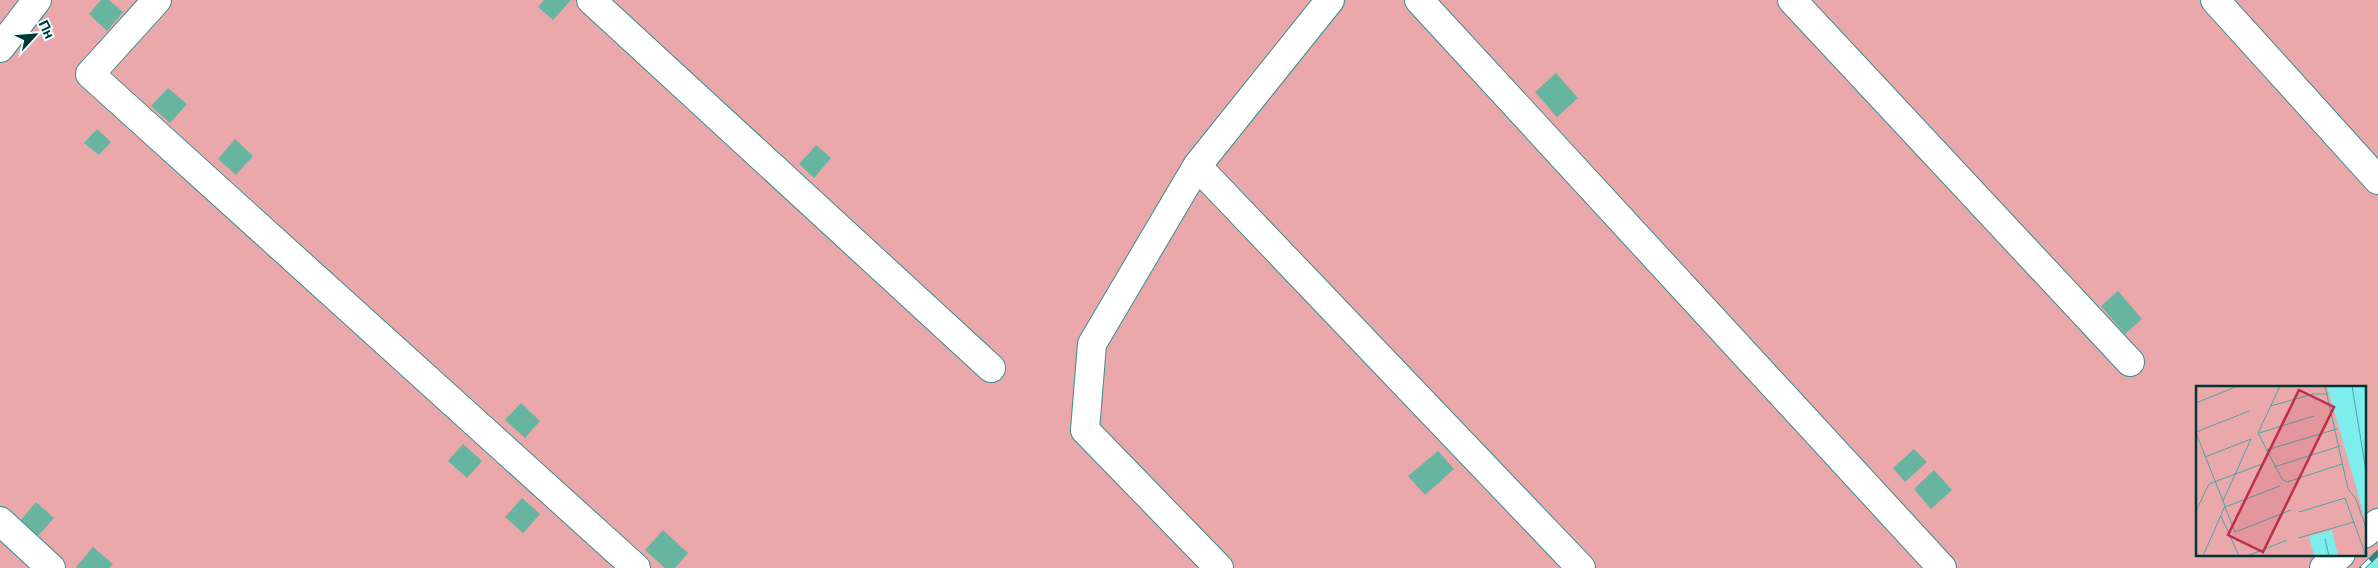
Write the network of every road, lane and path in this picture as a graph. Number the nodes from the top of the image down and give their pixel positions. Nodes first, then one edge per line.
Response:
1 (37, 0) edge
2 (157, 0) edge
3 (590, 0) edge
4 (1330, 0) edge
5 (1419, 0) edge
6 (1792, 0) edge
7 (2215, 0) edge
8 (0, 48) edge
9 (1197, 166) junction
10 (2378, 180) edge
11 (2130, 362) dead end
12 (991, 368) dead end
13 (0, 521) edge
14 (2378, 523) edge
15 (2366, 532) edge
16 (2339, 556) edge
17 (51, 568) edge
18 (636, 568) edge
19 (1219, 568) edge
20 (1581, 568) edge
21 (1942, 568) edge
22 (2324, 568) edge

1 - 8 lane
2 - 18 lane
3 - 12 lane
4 - 9 lane
5 - 21 lane
6 - 11 lane
7 - 10 lane
9 - 19 lane
9 - 20 lane
13 - 17 lane
14 - 15 lane
16 - 22 lane

